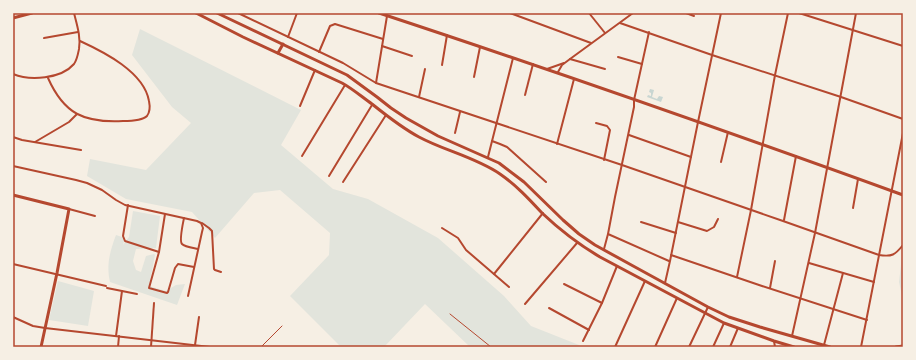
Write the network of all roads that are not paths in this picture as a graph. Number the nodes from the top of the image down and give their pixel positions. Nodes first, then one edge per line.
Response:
1 (32, 13) edge
2 (74, 13) edge
3 (196, 13) edge
4 (217, 13) edge
5 (238, 13) edge
6 (297, 13) edge
7 (379, 13) edge
8 (510, 13) edge
9 (589, 13) edge
10 (633, 13) edge
11 (686, 13) edge
12 (721, 13) edge
13 (788, 13) edge
14 (799, 13) edge
15 (856, 13) edge
16 (387, 16) junction
17 (694, 16) dead end
18 (13, 18) edge
19 (620, 22) junction
20 (853, 30) junction
21 (78, 32) junction
22 (649, 32) junction
23 (604, 33) junction
24 (447, 35) junction
25 (288, 37) junction
26 (44, 38) dead end
27 (383, 39) junction
28 (80, 41) junction
29 (591, 43) junction
30 (284, 44) junction
31 (382, 46) junction
32 (480, 46) junction
33 (903, 46) edge
34 (319, 52) junction
35 (279, 54) junction
36 (712, 55) junction
37 (412, 56) dead end
38 (513, 57) junction
39 (618, 57) dead end
40 (570, 58) junction
41 (565, 63) junction
42 (533, 64) junction
43 (642, 64) junction
44 (442, 65) dead end
45 (425, 69) dead end
46 (547, 69) junction
47 (605, 69) dead end
48 (315, 70) junction
49 (557, 73) junction
50 (13, 74) edge
51 (775, 75) junction
52 (474, 77) dead end
53 (48, 78) junction
54 (574, 79) junction
55 (376, 83) junction
56 (345, 85) junction
57 (525, 95) dead end
58 (419, 97) junction
59 (841, 97) junction
60 (634, 100) junction
61 (372, 105) junction
62 (300, 106) dead end
63 (460, 112) junction
64 (77, 114) junction
65 (386, 114) junction
66 (903, 119) edge
67 (698, 122) junction
68 (496, 123) junction
69 (596, 123) dead end
70 (728, 132) junction
71 (455, 133) dead end
72 (903, 133) edge
73 (629, 136) junction
74 (13, 137) edge
75 (492, 141) junction
76 (34, 142) junction
77 (557, 144) junction
78 (762, 145) junction
79 (81, 150) dead end
80 (302, 156) dead end
81 (796, 156) junction
82 (488, 157) junction
83 (691, 157) junction
84 (604, 160) junction
85 (721, 162) dead end
86 (622, 165) junction
87 (13, 166) edge
88 (828, 168) junction
89 (329, 176) dead end
90 (858, 179) junction
91 (343, 182) dead end
92 (546, 182) dead end
93 (685, 187) junction
94 (892, 191) junction
95 (13, 195) edge
96 (903, 195) edge
97 (128, 205) junction
98 (853, 208) dead end
99 (69, 209) junction
100 (751, 210) junction
101 (543, 213) junction
102 (165, 214) junction
103 (95, 216) dead end
104 (184, 218) junction
105 (718, 219) dead end
106 (784, 221) junction
107 (641, 222) dead end
108 (678, 222) junction
109 (201, 223) junction
110 (442, 228) dead end
111 (676, 233) junction
112 (815, 233) junction
113 (608, 234) junction
114 (577, 243) junction
115 (903, 245) edge
116 (198, 249) junction
117 (604, 249) junction
118 (159, 252) junction
119 (671, 255) junction
120 (879, 255) junction
121 (670, 261) junction
122 (775, 261) dead end
123 (809, 263) junction
124 (13, 264) edge
125 (617, 266) junction
126 (194, 267) junction
127 (221, 272) dead end
128 (57, 273) junction
129 (843, 273) junction
130 (494, 274) junction
131 (736, 277) junction
132 (645, 281) junction
133 (665, 282) junction
134 (874, 282) junction
135 (564, 284) dead end
136 (509, 286) dead end
137 (770, 288) junction
138 (122, 291) junction
139 (137, 294) dead end
140 (188, 296) dead end
141 (677, 298) junction
142 (801, 298) junction
143 (154, 303) dead end
144 (602, 303) junction
145 (525, 304) dead end
146 (708, 306) junction
147 (550, 308) dead end
148 (833, 309) junction
149 (705, 313) junction
150 (450, 314) dead end
151 (199, 317) dead end
152 (13, 318) edge
153 (867, 320) junction
154 (724, 323) junction
155 (282, 326) dead end
156 (45, 328) junction
157 (738, 328) junction
158 (589, 330) junction
159 (116, 336) junction
160 (119, 336) junction
161 (792, 336) junction
162 (151, 340) junction
163 (583, 341) dead end
164 (774, 341) junction
165 (195, 345) junction
166 (824, 345) junction
167 (188, 346) edge
168 (903, 346) edge
169 (41, 347) edge
170 (118, 347) edge
171 (151, 347) edge
172 (210, 347) edge
173 (261, 347) edge
174 (492, 347) edge
175 (615, 347) edge
176 (655, 347) edge
177 (689, 347) edge
178 (713, 347) edge
179 (730, 347) edge
180 (775, 347) edge
181 (794, 347) edge
182 (830, 347) edge
183 (861, 347) edge
184 (896, 347) edge

1 - 18 main road
2 - 21 street
3 - 35 main road
4 - 30 main road
5 - 25 street
6 - 25 street
7 - 16 main road
8 - 29 street
9 - 23 street
10 - 19 street
11 - 17 street
12 - 36 street
13 - 51 street
14 - 20 street
15 - 20 street
16 - 24 main road
16 - 27 street
19 - 22 street
19 - 23 street
20 - 33 street
20 - 59 street
21 - 26 street
21 - 28 street
22 - 36 street
22 - 43 street
23 - 29 street
24 - 32 main road
24 - 44 street
25 - 34 street
27 - 31 street
27 - 34 street
28 - 53 street
28 - 64 street
29 - 40 street
30 - 35 main road
30 - 82 main road
31 - 37 street
31 - 55 street
32 - 38 main road
32 - 52 street
34 - 55 street
35 - 48 main road
36 - 51 street
36 - 67 street
38 - 42 main road
38 - 68 street
39 - 43 street
40 - 41 street
40 - 47 street
41 - 46 street
41 - 49 street
42 - 46 main road
42 - 57 street
43 - 60 street
45 - 58 street
46 - 49 main road
48 - 56 main road
48 - 62 street
49 - 54 main road
50 - 53 street
51 - 59 street
51 - 78 street
53 - 64 street
54 - 60 main road
54 - 77 street
55 - 58 street
56 - 61 main road
56 - 80 street
58 - 63 street
59 - 66 street
59 - 88 street
60 - 67 main road
60 - 73 street
61 - 65 main road
61 - 89 street
63 - 68 street
63 - 71 street
64 - 76 street
65 - 91 street
65 - 101 main road
67 - 70 main road
67 - 83 street
68 - 75 street
68 - 77 street
69 - 84 street
70 - 78 main road
70 - 85 street
72 - 94 street
73 - 83 street
73 - 86 street
74 - 76 street
75 - 82 street
75 - 92 street
76 - 79 street
77 - 84 street
78 - 81 main road
78 - 100 street
81 - 88 main road
81 - 106 street
82 - 117 main road
83 - 93 street
84 - 86 street
86 - 93 street
86 - 113 street
87 - 97 street
88 - 90 main road
88 - 112 street
90 - 94 main road
90 - 98 street
93 - 100 street
93 - 108 street
94 - 96 main road
94 - 120 street
95 - 99 main road
97 - 102 street
97 - 118 street
99 - 103 street
99 - 128 main road
100 - 106 street
100 - 131 street
101 - 114 main road
101 - 130 street
102 - 104 street
102 - 118 street
104 - 109 street
104 - 116 street
105 - 108 street
106 - 112 street
107 - 111 street
108 - 111 street
109 - 116 street
109 - 127 street
110 - 130 street
111 - 119 street
112 - 120 street
112 - 123 street
113 - 117 street
113 - 121 street
114 - 125 main road
114 - 145 street
115 - 120 street
116 - 126 street
117 - 133 main road
118 - 126 street
119 - 121 street
119 - 131 street
120 - 134 street
121 - 133 street
122 - 137 street
123 - 129 street
123 - 142 street
124 - 128 street
125 - 132 main road
125 - 144 street
126 - 140 street
128 - 138 street
128 - 156 main road
129 - 134 street
129 - 148 street
130 - 136 street
131 - 137 street
132 - 141 main road
132 - 175 street
133 - 146 main road
134 - 153 street
135 - 144 street
137 - 142 street
138 - 139 street
138 - 159 street
141 - 149 main road
141 - 176 street
142 - 148 street
142 - 161 street
143 - 162 street
144 - 158 street
146 - 149 street
146 - 161 main road
147 - 158 street
148 - 153 street
148 - 166 street
149 - 154 main road
149 - 177 street
150 - 174 lane
151 - 165 street
152 - 156 street
153 - 183 street
154 - 157 main road
154 - 178 street
155 - 173 lane
156 - 159 street
156 - 169 main road
157 - 164 main road
157 - 179 street
158 - 163 street
159 - 160 street
160 - 162 street
160 - 170 street
161 - 166 main road
162 - 167 street
162 - 171 street
164 - 180 street
164 - 181 main road
165 - 167 street
165 - 172 street
166 - 182 main road
168 - 184 main road

